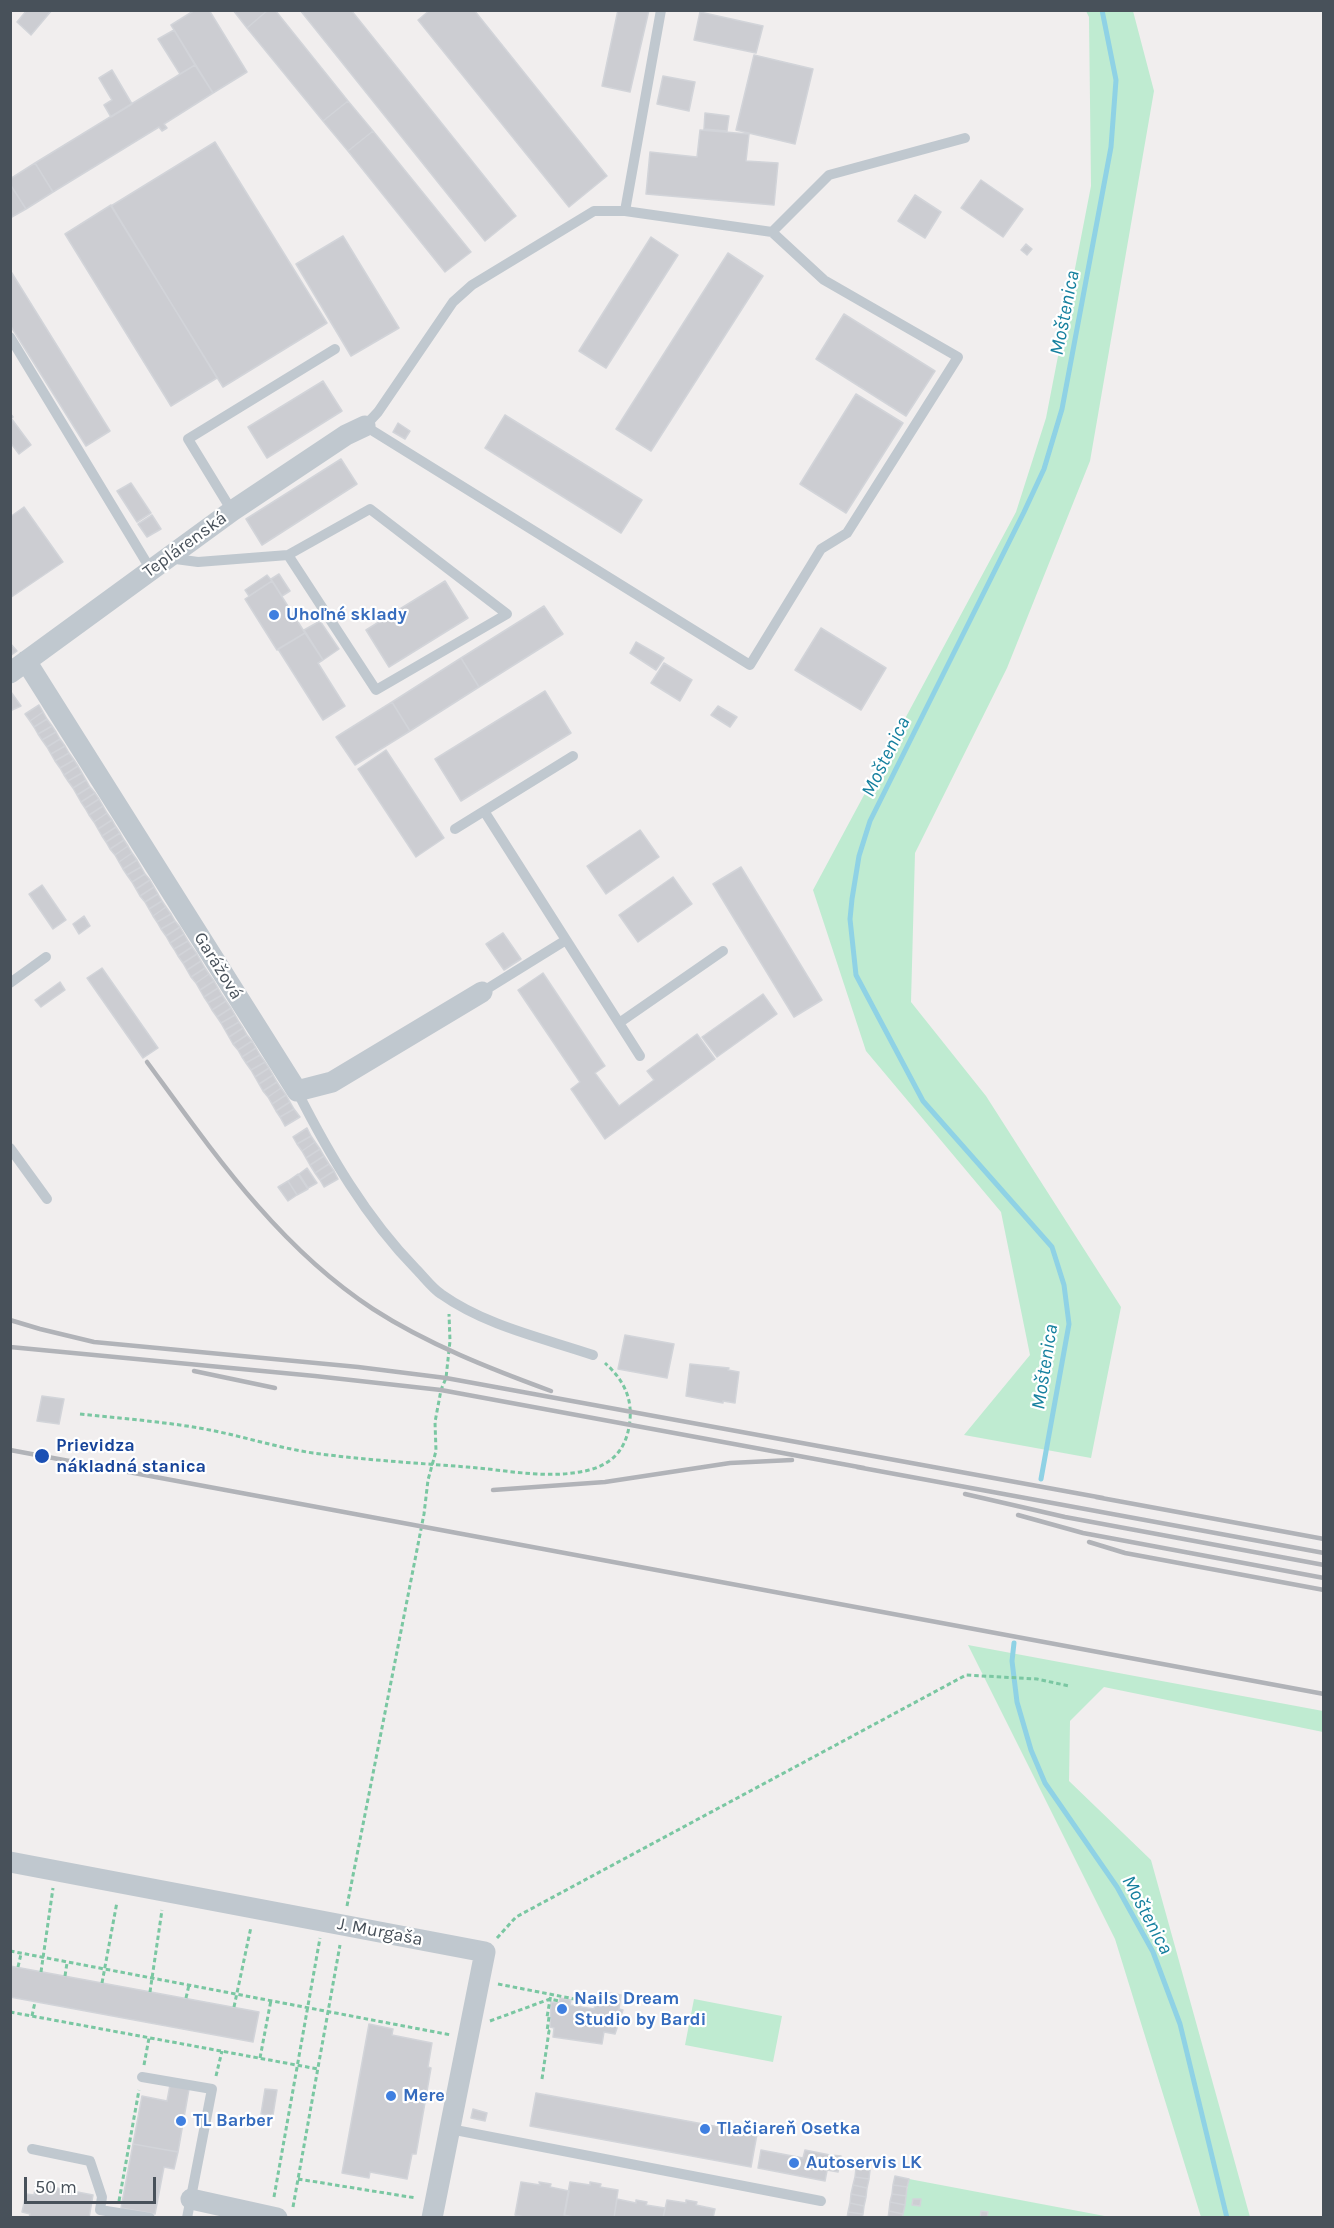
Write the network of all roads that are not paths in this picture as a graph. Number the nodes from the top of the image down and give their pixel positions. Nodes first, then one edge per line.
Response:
1 (662, 10) edge
2 (965, 138) dead end
3 (625, 211) junction
4 (772, 232) junction
5 (10, 337) edge
6 (335, 349) dead end
7 (364, 426) junction
8 (232, 511) junction
9 (288, 555) junction
10 (160, 564) junction
11 (18, 667) edge
12 (573, 756) dead end
13 (484, 811) junction
14 (455, 829) dead end
15 (566, 940) junction
16 (723, 951) dead end
17 (46, 957) dead end
18 (10, 983) edge
19 (482, 992) joint
20 (619, 1023) junction
21 (640, 1056) dead end
22 (297, 1092) junction
23 (10, 1148) edge
24 (47, 1199) dead end
25 (593, 1354) road end
26 (10, 1862) edge
27 (142, 2077) road end
28 (450, 2129) junction
29 (32, 2149) dead end
30 (821, 2201) dead end
31 (189, 2208) edge
32 (434, 2209) edge
33 (280, 2214) edge
34 (150, 2217) edge

1 - 3 lane
2 - 4 lane
3 - 4 lane
3 - 7 lane
4 - 7 lane
5 - 10 lane
6 - 8 lane
7 - 8 street, Teplárenská
8 - 10 street, Teplárenská
9 - 9 lane
9 - 10 lane
10 - 11 street, Teplárenská
11 - 22 street, Garážová
12 - 13 lane
13 - 14 lane
13 - 15 lane
15 - 19 lane
15 - 20 lane
16 - 20 lane
17 - 18 lane
19 - 22 street
20 - 21 lane
22 - 25 lane
23 - 24 lane
26 - 28 street, J. Murgaša
27 - 31 lane
28 - 30 lane
28 - 32 street
29 - 34 lane
31 - 33 street

